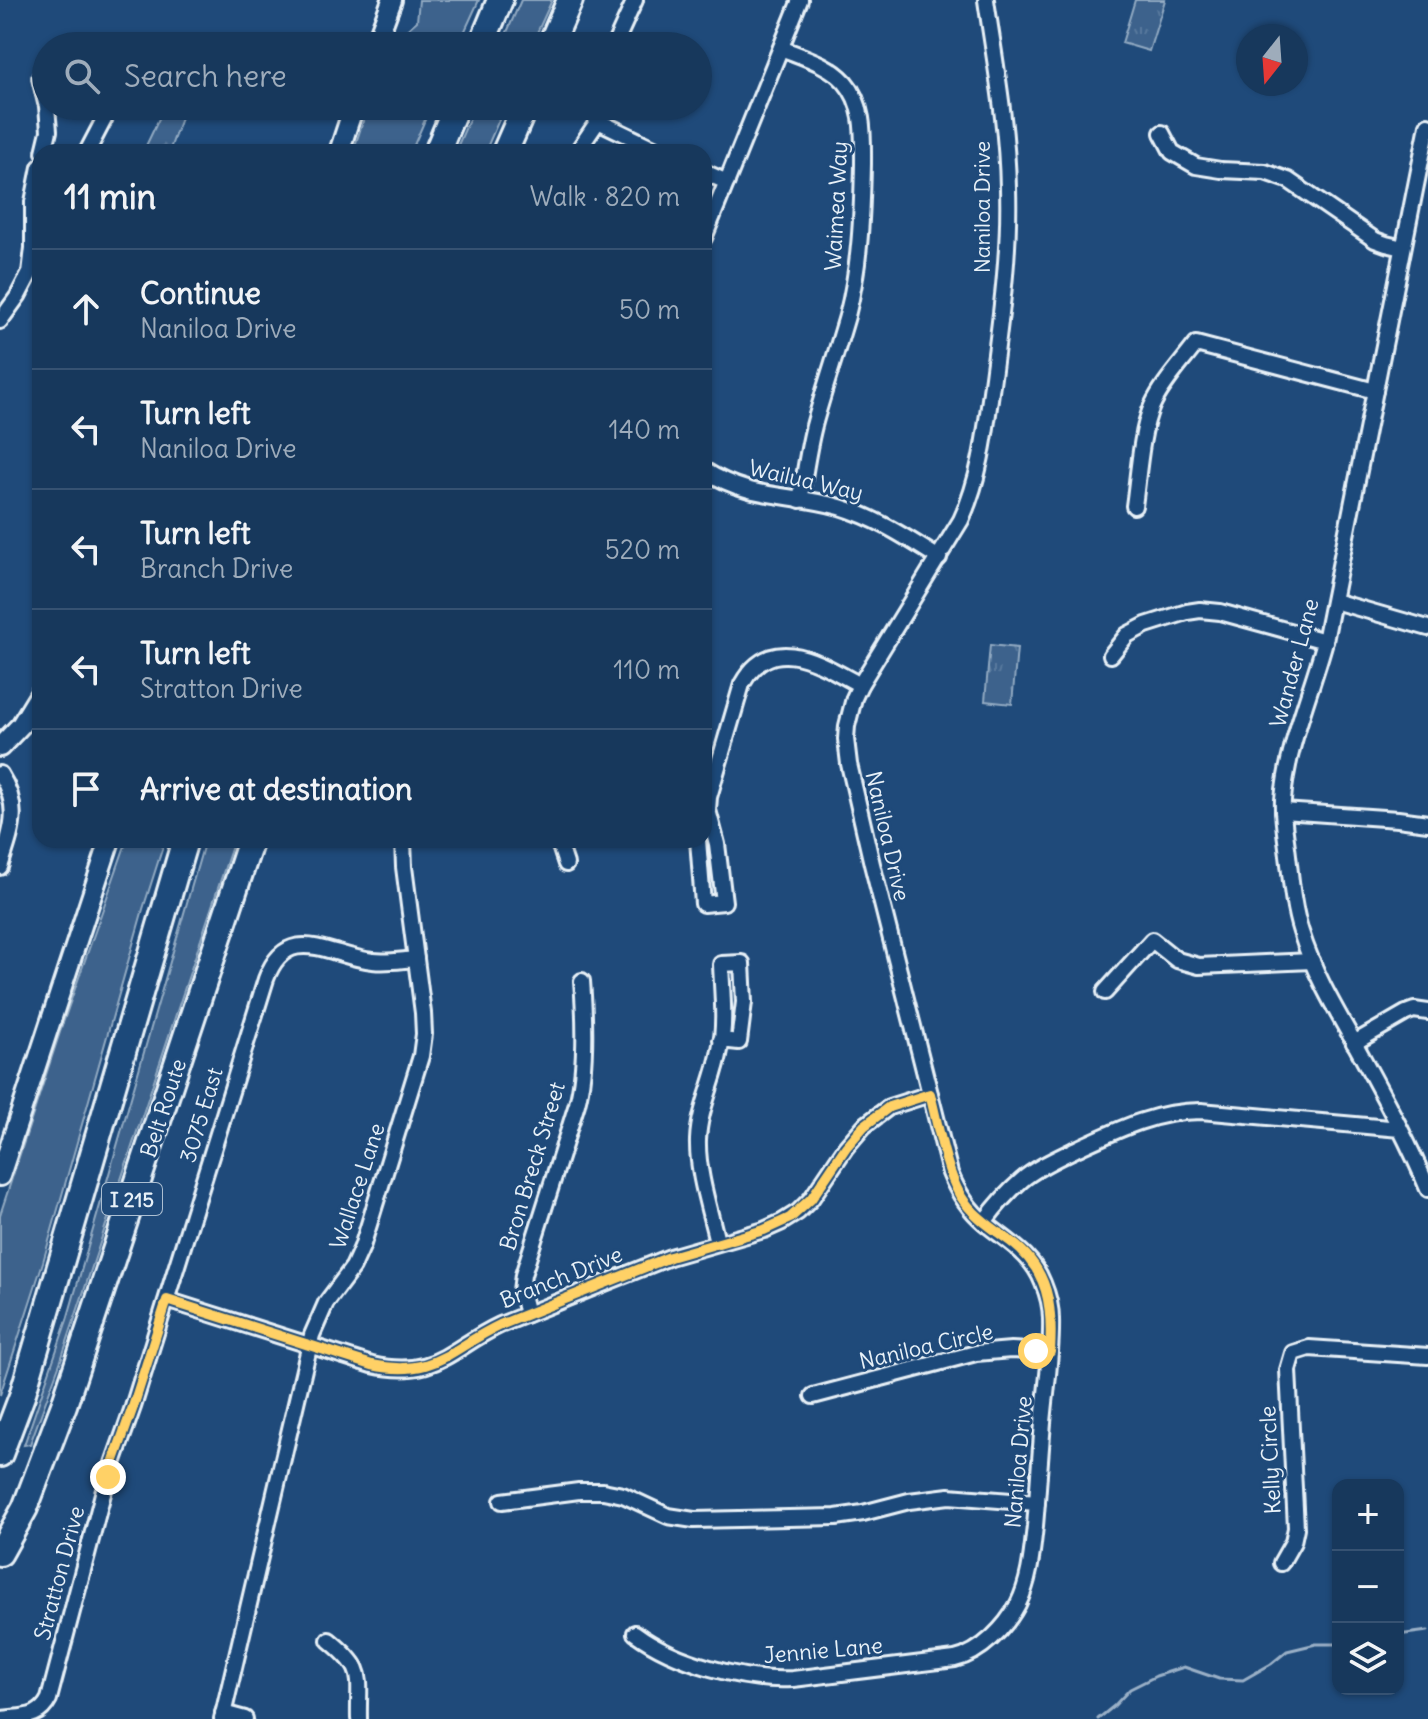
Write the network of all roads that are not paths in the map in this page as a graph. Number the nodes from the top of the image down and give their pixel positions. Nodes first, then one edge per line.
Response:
1 (392, 0) edge
2 (500, 0) edge
3 (570, 0) edge
4 (635, 0) edge
5 (800, 0) edge
6 (986, 0) edge
7 (380, 32) edge
8 (487, 32) edge
9 (556, 32) edge
10 (620, 32) edge
11 (781, 48) junction
12 (48, 120) edge
13 (104, 120) edge
14 (349, 120) edge
15 (450, 120) edge
16 (519, 120) edge
17 (594, 120) edge
18 (607, 120) edge
19 (1428, 125) edge
20 (1162, 133) dead end
21 (46, 144) edge
22 (91, 144) edge
23 (342, 144) edge
24 (440, 144) edge
25 (508, 144) edge
26 (581, 144) edge
27 (648, 144) edge
28 (712, 175) edge
29 (727, 182) junction
30 (712, 219) edge
31 (1403, 248) junction
32 (32, 263) edge
33 (0, 321) edge
34 (1375, 391) junction
35 (712, 475) edge
36 (800, 500) junction
37 (1134, 506) dead end
38 (939, 558) junction
39 (1334, 601) junction
40 (1428, 628) edge
41 (1325, 641) junction
42 (1111, 655) dead end
43 (860, 685) junction
44 (32, 707) edge
45 (0, 747) edge
46 (0, 774) edge
47 (712, 782) edge
48 (1283, 811) junction
49 (1428, 823) edge
50 (712, 846) edge
51 (107, 848) edge
52 (183, 848) edge
53 (248, 848) edge
54 (403, 848) edge
55 (561, 848) edge
56 (699, 848) edge
57 (566, 864) dead end
58 (0, 867) edge
59 (416, 959) junction
60 (1312, 961) junction
61 (582, 981) dead end
62 (1105, 992) dead end
63 (1428, 1012) edge
64 (1354, 1043) junction
65 (721, 1045) junction
66 (930, 1094) junction
67 (1400, 1129) junction
68 (0, 1176) edge
69 (1428, 1189) edge
70 (984, 1222) junction
71 (717, 1242) junction
72 (167, 1300) junction
73 (527, 1314) junction
74 (310, 1345) junction
75 (1050, 1352) junction
76 (1428, 1356) edge
77 (813, 1396) dead end
78 (0, 1454) edge
79 (502, 1501) dead end
80 (1037, 1503) junction
81 (0, 1553) edge
82 (1281, 1563) dead end
83 (635, 1633) dead end
84 (329, 1640) dead end
85 (973, 1652) joint
86 (222, 1716) edge
87 (33, 1718) edge
88 (2, 1719) edge
89 (245, 1719) edge
90 (359, 1719) edge

1 - 7 street
2 - 8 highway
3 - 9 highway
4 - 10 street
5 - 11 street
6 - 38 street, Naniloa Drive
11 - 29 street
11 - 36 street, Waimea Way
12 - 21 street
13 - 22 street
14 - 23 street
15 - 24 highway
16 - 25 highway
17 - 26 street
18 - 27 street
19 - 31 street, Wander Lane
20 - 31 street
28 - 29 street
29 - 30 street
31 - 34 street, Wander Lane
32 - 33 street
34 - 37 street
34 - 39 street, Wander Lane
35 - 36 street, Wailua Way
36 - 38 street, Wailua Way
38 - 43 street, Naniloa Drive
39 - 40 street
39 - 41 street, Wander Lane
41 - 42 street
41 - 48 street, Wander Lane
43 - 47 street
43 - 66 street, Naniloa Drive
44 - 45 street
46 - 58 street
48 - 49 street
48 - 60 street, Wander Lane
50 - 56 street
51 - 68 street
52 - 78 highway, I 215
53 - 81 highway, Belt Route / I 215
54 - 59 street, Wallace Lane
55 - 57 street
59 - 72 street, 3075 East
59 - 74 street, Wallace Lane
60 - 62 street
60 - 64 street, Wander Lane
61 - 73 street, Bron Breck Street
63 - 64 street
64 - 67 street, Wander Lane
65 - 65 street
65 - 71 street
66 - 70 street, Naniloa Drive
66 - 71 street, Branch Drive
67 - 69 street, Wander Lane
67 - 70 street
70 - 75 street, Naniloa Drive
71 - 73 street, Branch Drive
72 - 74 street, Branch Drive
72 - 87 street, Stratton Drive
73 - 74 street, Branch Drive
74 - 86 street, Wallace Lane
75 - 77 street, Naniloa Circle
75 - 80 street, Naniloa Drive
76 - 82 street, Kelly Circle
79 - 80 street
80 - 85 street, Naniloa Drive
83 - 85 street, Jennie Lane
84 - 90 street
86 - 89 street
87 - 88 street, Stratton Drive

